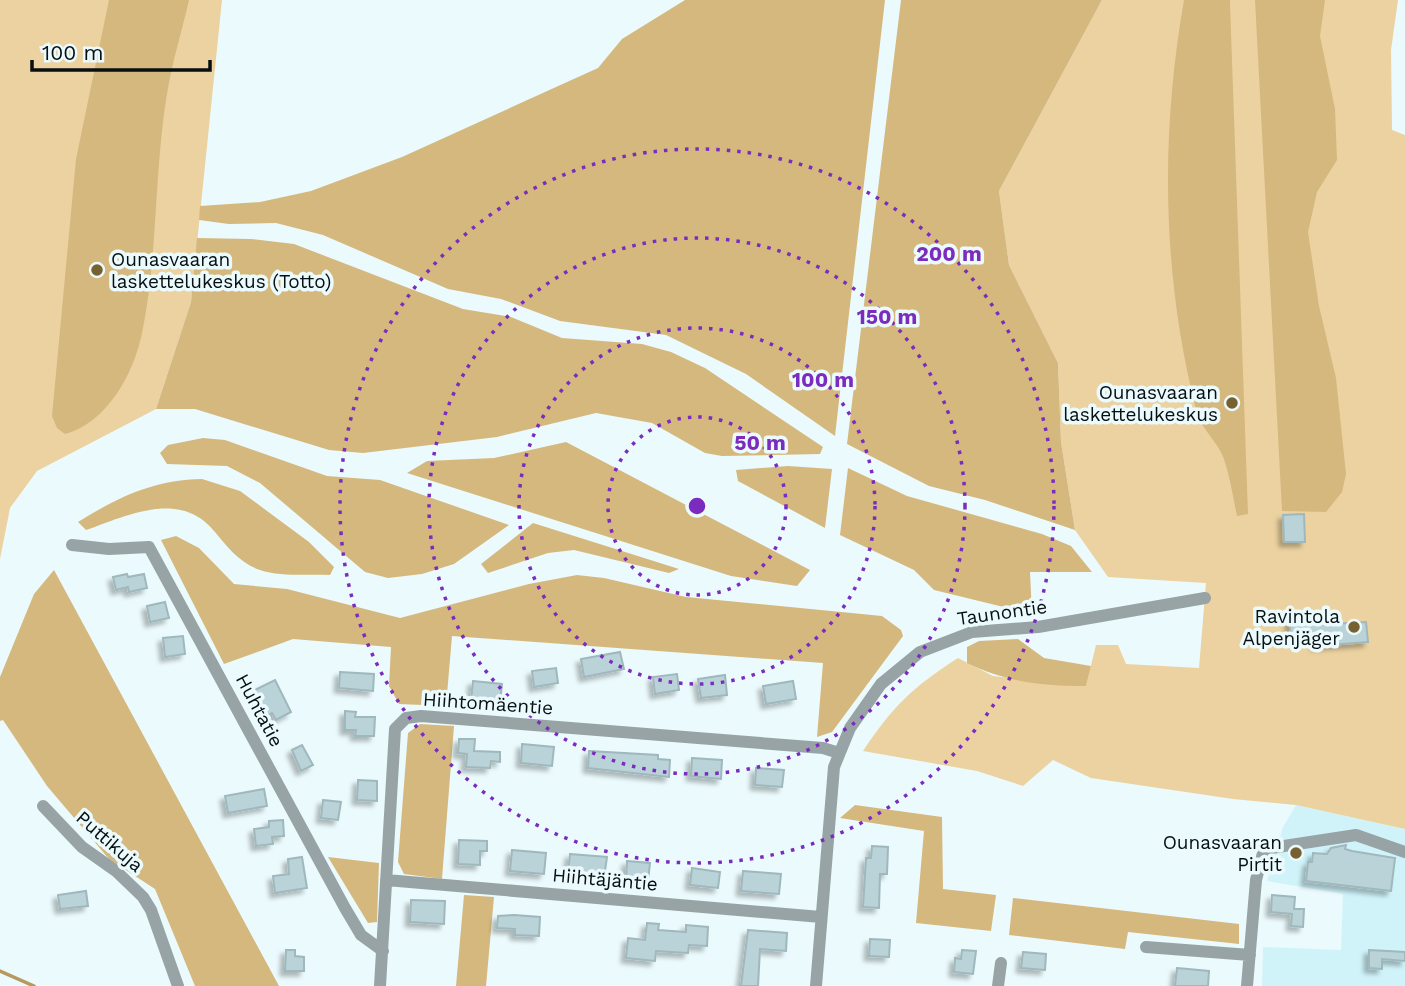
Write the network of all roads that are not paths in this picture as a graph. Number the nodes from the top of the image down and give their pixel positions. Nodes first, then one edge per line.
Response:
1 (72, 545) dead end
2 (1205, 598) dead end
3 (839, 753) junction
4 (43, 806) dead end
5 (1405, 852) edge
6 (386, 880) junction
7 (821, 917) junction
8 (1146, 947) dead end
9 (383, 951) junction
10 (1250, 955) junction
11 (1001, 963) dead end
12 (177, 986) edge
13 (380, 986) edge
14 (816, 986) edge
15 (998, 986) edge
16 (1247, 986) edge

1 - 9 street, Huhtatie
2 - 3 street, Taunontie
3 - 6 street, Hiihtomäentie
3 - 7 street, Taunontie
4 - 12 street, Puttikuja
5 - 10 street
6 - 7 street, Hiihtäjäntie
6 - 9 street, Hiihtomäentie
7 - 14 street, Taunontie
8 - 10 street
9 - 13 street, Hiihtomäentie
10 - 16 street
11 - 15 street

